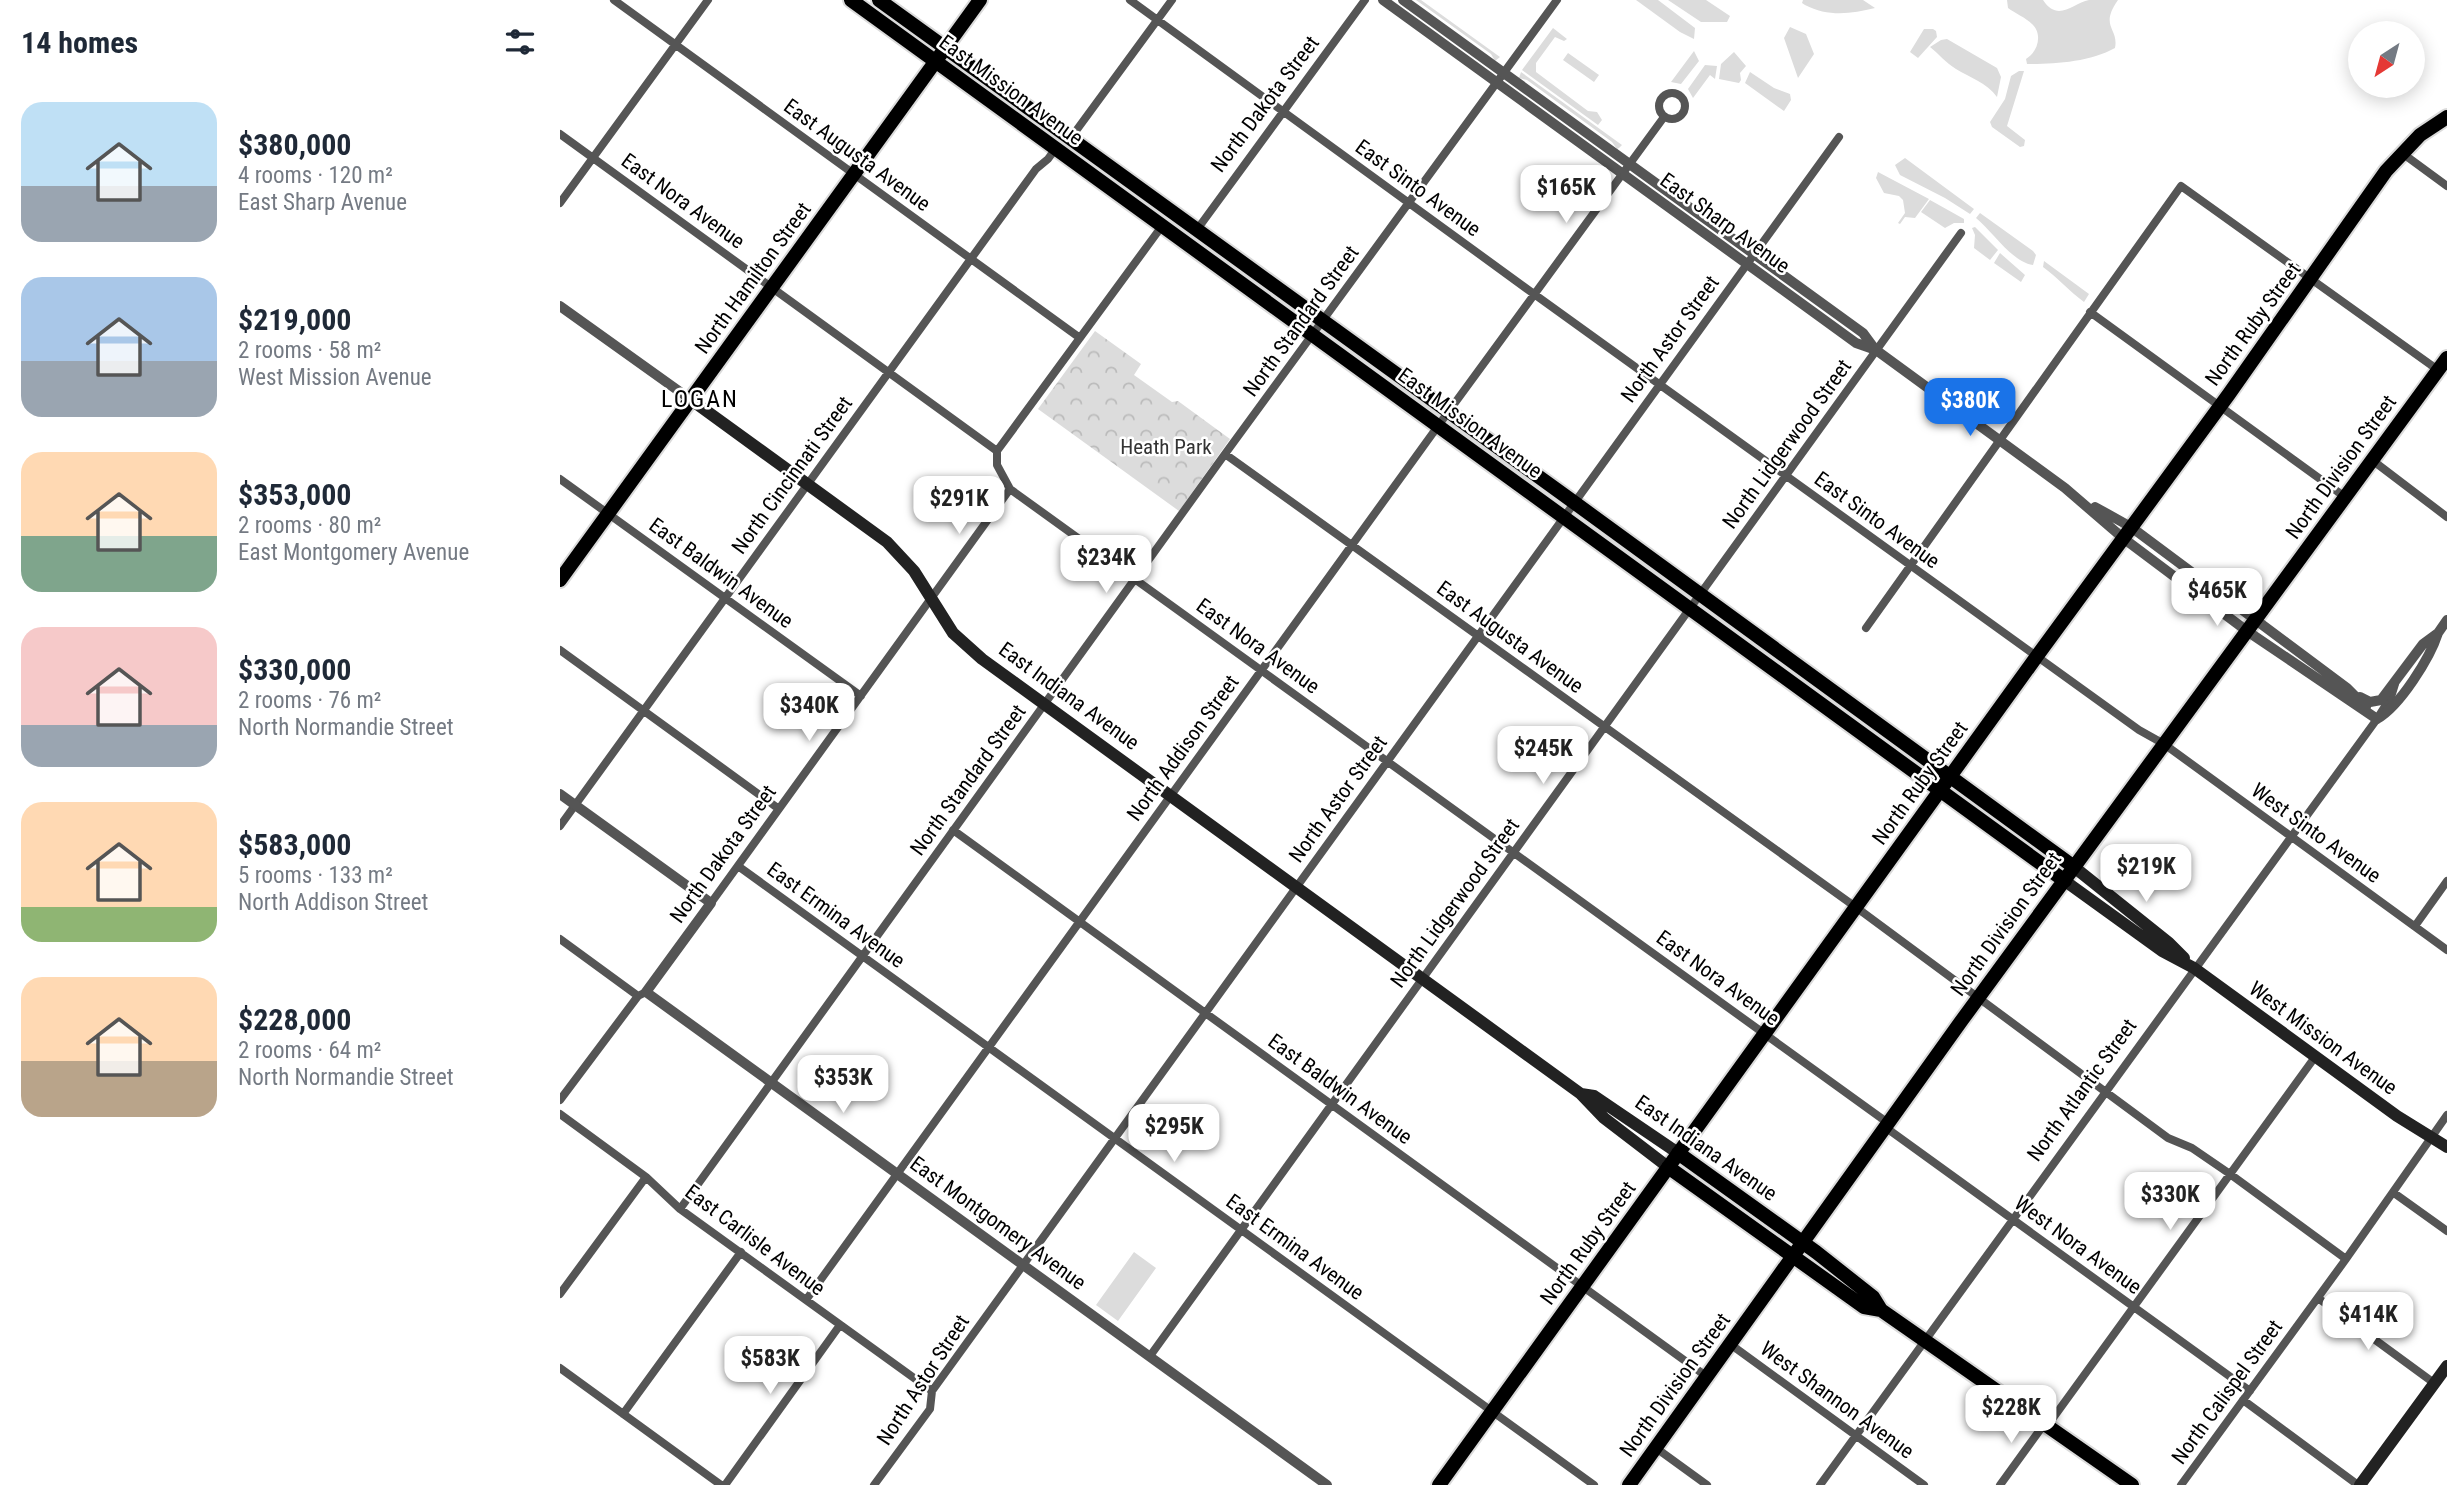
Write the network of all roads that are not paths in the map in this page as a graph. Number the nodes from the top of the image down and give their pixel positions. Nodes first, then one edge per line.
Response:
1 (614, 0) edge
2 (708, 0) edge
3 (851, 0) edge
4 (879, 0) edge
5 (980, 0) edge
6 (1130, 0) edge
7 (1172, 0) edge
8 (1365, 0) edge
9 (1383, 0) edge
10 (1403, 0) edge
11 (1557, 0) edge
12 (1157, 20) junction
13 (676, 44) junction
14 (945, 48) junction
15 (936, 61) junction
16 (1501, 77) junction
17 (1284, 112) junction
18 (1009, 114) junction
19 (1664, 117) dead end
20 (2447, 117) edge
21 (560, 134) edge
22 (1839, 137) dead end
23 (1070, 139) junction
24 (1056, 148) junction
25 (2402, 153) junction
26 (592, 158) junction
27 (1626, 169) junction
28 (854, 174) junction
29 (2447, 186) edge
30 (560, 203) edge
31 (1409, 203) junction
32 (1182, 220) junction
33 (1167, 230) junction
34 (1196, 231) junction
35 (1961, 233) dead end
36 (971, 258) junction
37 (1750, 259) junction
38 (2311, 279) junction
39 (773, 287) junction
40 (1534, 294) junction
41 (560, 306) edge
42 (2091, 312) junction
43 (1322, 321) junction
44 (1312, 335) junction
45 (1080, 338) junction
46 (1876, 350) junction
47 (2447, 358) edge
48 (2438, 370) junction
49 (889, 372) junction
50 (1659, 384) junction
51 (690, 399) junction
52 (2220, 407) junction
53 (1447, 412) junction
54 (1437, 426) junction
55 (1999, 440) junction
56 (997, 451) junction
57 (1225, 454) junction
58 (2372, 460) junction
59 (1785, 476) junction
60 (560, 479) edge
61 (807, 485) junction
62 (1010, 489) junction
63 (2345, 497) junction
64 (1575, 503) junction
65 (2437, 507) junction
66 (2447, 511) edge
67 (608, 514) junction
68 (1564, 517) junction
69 (2447, 517) edge
70 (2127, 533) junction
71 (1351, 545) junction
72 (1910, 565) junction
73 (560, 580) edge
74 (1136, 580) junction
75 (1700, 595) junction
76 (725, 598) junction
77 (931, 599) junction
78 (1690, 608) junction
79 (2447, 620) edge
80 (2251, 625) junction
81 (1866, 628) dead end
82 (2438, 633) junction
83 (1478, 635) junction
84 (560, 650) edge
85 (2037, 656) junction
86 (1261, 670) junction
87 (2397, 680) junction
88 (2347, 688) junction
89 (861, 696) junction
90 (1044, 704) junction
91 (643, 711) junction
92 (2377, 719) junction
93 (1604, 727) junction
94 (2164, 744) junction
95 (1387, 760) junction
96 (1952, 776) junction
97 (1941, 790) junction
98 (560, 794) edge
99 (1171, 795) junction
100 (575, 805) junction
101 (779, 808) junction
102 (560, 826) edge
103 (953, 830) junction
104 (2291, 837) junction
105 (1514, 851) junction
106 (738, 866) junction
107 (2074, 867) junction
108 (2064, 881) junction
109 (2447, 881) edge
110 (1296, 887) junction
111 (711, 903) junction
112 (1857, 908) junction
113 (1079, 921) junction
114 (2414, 926) junction
115 (560, 939) edge
116 (2447, 950) edge
117 (863, 957) junction
118 (2194, 968) junction
119 (1423, 978) junction
120 (642, 994) junction
121 (1978, 998) junction
122 (1205, 1012) junction
123 (1765, 1034) junction
124 (988, 1047) junction
125 (2315, 1057) junction
126 (772, 1083) junction
127 (2106, 1090) junction
128 (1581, 1094) junction
129 (560, 1100) edge
130 (1332, 1104) junction
131 (560, 1114) edge
132 (2447, 1115) edge
133 (1887, 1125) junction
134 (2431, 1137) junction
135 (1115, 1139) junction
136 (2447, 1139) edge
137 (2447, 1147) edge
138 (1678, 1153) junction
139 (1668, 1167) junction
140 (898, 1174) junction
141 (2230, 1174) junction
142 (646, 1177) junction
143 (2394, 1193) junction
144 (680, 1209) junction
145 (2012, 1219) junction
146 (1241, 1230) junction
147 (2447, 1231) edge
148 (1803, 1243) junction
149 (741, 1252) junction
150 (1793, 1257) junction
151 (2346, 1259) junction
152 (1023, 1264) junction
153 (1583, 1286) junction
154 (560, 1294) edge
155 (2318, 1297) junction
156 (806, 1300) junction
157 (2133, 1307) junction
158 (1881, 1310) junction
159 (840, 1325) junction
160 (1926, 1342) junction
161 (1730, 1344) junction
162 (1150, 1356) junction
163 (2447, 1366) edge
164 (560, 1368) edge
165 (1706, 1376) junction
166 (2434, 1383) junction
167 (932, 1391) junction
168 (2250, 1391) junction
169 (2243, 1400) junction
170 (1492, 1412) junction
171 (623, 1414) junction
172 (2047, 1424) junction
173 (1856, 1436) junction
174 (1656, 1448) junction
175 (723, 1485) edge
176 (874, 1485) edge
177 (1327, 1485) edge
178 (1439, 1485) edge
179 (1594, 1485) edge
180 (1629, 1485) edge
181 (1707, 1485) edge
182 (1820, 1485) edge
183 (1924, 1485) edge
184 (2000, 1485) edge
185 (2132, 1485) edge
186 (2180, 1485) edge
187 (2359, 1485) edge

1 - 13 street, East Augusta Avenue
2 - 13 street
3 - 15 main road, East Mission Avenue
4 - 14 main road, East Mission Avenue
5 - 14 main road, North Hamilton Street
6 - 12 street, East Sinto Avenue
7 - 12 street
8 - 17 street, North Dakota Street
9 - 16 street, East Sharp Avenue
10 - 16 street, East Sharp Avenue
11 - 16 street, North Standard Street
12 - 17 street, East Sinto Avenue
12 - 23 street
13 - 26 street
13 - 28 street, East Augusta Avenue
14 - 15 main road, North Hamilton Street
14 - 23 main road, East Mission Avenue
15 - 18 main road, East Mission Avenue
15 - 28 main road, North Hamilton Street
16 - 27 street, East Sharp Avenue
16 - 31 street, North Standard Street
17 - 31 street, East Sinto Avenue
17 - 34 street, North Dakota Street
18 - 23 main road
18 - 24 main road, East Mission Avenue
19 - 27 street, North Addison Street
20 - 25 main road, North Ruby Street
21 - 26 street, East Nora Avenue
22 - 37 street, North Astor Street
23 - 32 main road, East Mission Avenue
24 - 33 main road, East Mission Avenue
24 - 36 street, North Cincinnati Street
25 - 29 street
25 - 38 main road, North Ruby Street
26 - 30 street
26 - 39 street, East Nora Avenue
27 - 37 street, East Sharp Avenue
27 - 40 street, North Addison Street
28 - 36 street, East Augusta Avenue
28 - 39 main road, North Hamilton Street
31 - 40 street, East Sinto Avenue
31 - 43 street, North Standard Street
32 - 33 street
32 - 34 main road, East Mission Avenue
33 - 44 main road, East Mission Avenue
33 - 45 street
34 - 43 main road, East Mission Avenue
35 - 46 street, North Lidgerwood Street
36 - 45 street, East Augusta Avenue
36 - 49 street, North Cincinnati Street
37 - 46 street, East Sharp Avenue
37 - 50 street, North Astor Street
38 - 42 street
38 - 48 street
38 - 52 main road, North Ruby Street
39 - 49 street, East Nora Avenue
39 - 51 main road, North Hamilton Street
40 - 50 street, East Sinto Avenue
40 - 53 street, North Addison Street
41 - 51 street, East Indiana Avenue
42 - 52 street
42 - 55 street
43 - 44 street, North Standard Street
43 - 53 main road, East Mission Avenue
44 - 54 main road, East Mission Avenue
44 - 57 street, North Standard Street
45 - 56 street
46 - 55 street, East Sharp Avenue
46 - 59 street, North Lidgerwood Street
47 - 48 main road, North Division Street
48 - 58 main road, North Division Street
49 - 56 street, East Nora Avenue
49 - 61 street, North Cincinnati Street
50 - 59 street, East Sinto Avenue
50 - 64 street, North Astor Street
51 - 61 main road, East Indiana Avenue
51 - 67 main road, North Hamilton Street
52 - 63 street
52 - 70 main road, North Ruby Street
53 - 54 street, North Addison Street
53 - 64 main road, East Mission Avenue
54 - 68 main road, East Mission Avenue
54 - 71 street, North Addison Street
55 - 70 street, East Sharp Avenue
55 - 72 street
56 - 62 street
57 - 71 street, East Augusta Avenue
57 - 74 street, North Standard Street
58 - 63 main road, North Division Street
58 - 65 street
59 - 72 street, East Sinto Avenue
59 - 75 street, North Lidgerwood Street
60 - 67 street, East Baldwin Avenue
61 - 76 street, North Cincinnati Street
61 - 77 main road, East Indiana Avenue
62 - 74 street, East Nora Avenue
62 - 77 street, North Dakota Street
63 - 80 main road, North Division Street
64 - 68 street, North Astor Street
64 - 75 main road, East Mission Avenue
65 - 66 street
65 - 69 street
67 - 73 main road, North Hamilton Street
67 - 76 street, East Baldwin Avenue
68 - 78 main road, East Mission Avenue
68 - 83 street, North Astor Street
70 - 80 street, East Sharp Avenue
70 - 85 main road, North Ruby Street
71 - 83 street, East Augusta Avenue
71 - 86 street, North Addison Street
72 - 81 street
72 - 85 street, East Sinto Avenue
74 - 86 street, East Nora Avenue
74 - 90 street, North Standard Street
75 - 78 street, North Lidgerwood Street
75 - 96 main road, East Mission Avenue
76 - 89 street, East Baldwin Avenue
76 - 91 street, North Cincinnati Street
77 - 89 street, North Dakota Street
77 - 90 main road, East Indiana Avenue
78 - 93 street, North Lidgerwood Street
78 - 97 main road, East Mission Avenue
79 - 82 street, North Atlantic Street
80 - 88 street, East Sharp Avenue
80 - 92 street, East Sharp Avenue
80 - 94 main road, North Division Street
82 - 87 street, North Atlantic Street
82 - 92 street, North Atlantic Street
83 - 93 street, East Augusta Avenue
83 - 95 street, North Astor Street
84 - 91 street
85 - 94 street, East Sinto Avenue
85 - 96 main road, North Ruby Street
86 - 95 street, East Nora Avenue
86 - 99 street, North Addison Street
87 - 88 street
87 - 92 street, North Atlantic Street
88 - 92 street, East Sharp Avenue
89 - 101 street, North Dakota Street
90 - 99 main road, East Indiana Avenue
90 - 103 street, North Standard Street
91 - 100 street, North Cincinnati Street
91 - 101 street
92 - 104 street, North Atlantic Street
93 - 105 street, North Lidgerwood Street
93 - 112 street, East Augusta Avenue
94 - 104 street, West Sinto Avenue
94 - 107 main road, North Division Street
95 - 105 street, East Nora Avenue
95 - 110 street, North Astor Street
96 - 97 main road, North Ruby Street
96 - 107 main road, East Mission Avenue
97 - 108 main road, East Mission Avenue
97 - 112 main road, North Ruby Street
98 - 100 street
99 - 110 main road, East Indiana Avenue
99 - 113 street, North Addison Street
100 - 102 street, North Cincinnati Street
100 - 111 street
101 - 106 street, North Dakota Street
103 - 113 street, East Baldwin Avenue
103 - 117 street, North Standard Street
104 - 114 street, West Sinto Avenue
104 - 118 street, North Atlantic Street
105 - 119 street, North Lidgerwood Street
105 - 123 street, East Nora Avenue
106 - 111 street, North Dakota Street
106 - 117 street, East Ermina Avenue
107 - 108 main road, North Division Street
107 - 118 main road, West Mission Avenue
108 - 118 main road, West Mission Avenue
108 - 121 main road, North Division Street
109 - 114 street
110 - 119 main road, East Indiana Avenue
110 - 122 street, North Astor Street
111 - 120 street, North Dakota Street
112 - 121 street, East Augusta Avenue
112 - 123 main road, North Ruby Street
113 - 122 street, East Baldwin Avenue
113 - 124 street, North Addison Street
114 - 116 street, West Sinto Avenue
115 - 120 street, East Montgomery Avenue
117 - 124 street, East Ermina Avenue
117 - 126 street, North Standard Street
118 - 125 main road, West Mission Avenue
118 - 127 street, North Atlantic Street
119 - 128 main road, East Indiana Avenue
119 - 130 street, North Lidgerwood Street
120 - 126 street, East Montgomery Avenue
120 - 129 street, North Dakota Street
121 - 127 street, East Augusta Avenue
121 - 133 main road, North Division Street
122 - 130 street, East Baldwin Avenue
122 - 135 street, North Astor Street
123 - 133 street, East Nora Avenue
123 - 138 main road, North Ruby Street
124 - 135 street, East Ermina Avenue
124 - 140 street, North Addison Street
125 - 134 main road, West Mission Avenue
125 - 141 street
126 - 140 street, East Montgomery Avenue
126 - 144 street, North Standard Street
127 - 141 street, East Augusta Avenue
127 - 145 street, North Atlantic Street
128 - 138 main road, East Indiana Avenue
128 - 139 main road, East Indiana Avenue
130 - 146 street, North Lidgerwood Street
130 - 153 street, East Baldwin Avenue
131 - 142 street, East Carlisle Avenue
132 - 134 street, North Calispel Street
133 - 145 street, West Nora Avenue
133 - 148 main road, North Division Street
134 - 136 main road, West Mission Avenue
134 - 137 main road, West Mission Avenue
134 - 143 street, North Calispel Street
135 - 146 street, East Ermina Avenue
135 - 152 street, North Astor Street
138 - 139 main road, North Ruby Street
138 - 148 main road, East Indiana Avenue
139 - 150 main road, East Indiana Avenue
139 - 153 main road, North Ruby Street
140 - 152 street, East Montgomery Avenue
140 - 156 street, North Addison Street
141 - 151 street, East Augusta Avenue
141 - 157 street
142 - 144 street, East Carlisle Avenue
142 - 154 street
143 - 147 street
143 - 151 street, North Calispel Street
144 - 149 street, East Carlisle Avenue
145 - 157 street, West Nora Avenue
145 - 160 street, North Atlantic Street
146 - 162 street, North Lidgerwood Street
146 - 170 street, East Ermina Avenue
148 - 150 main road, North Division Street
148 - 158 main road, East Indiana Avenue
149 - 156 street, East Carlisle Avenue
149 - 171 street
150 - 158 main road, East Indiana Avenue
150 - 161 main road, North Division Street
151 - 155 street, North Calispel Street
152 - 162 street, East Montgomery Avenue
152 - 167 street, North Astor Street
153 - 165 street, East Baldwin Avenue
153 - 170 main road, North Ruby Street
155 - 166 street
155 - 168 street, North Calispel Street
156 - 159 street, East Carlisle Avenue
157 - 168 street, West Nora Avenue
157 - 172 street
158 - 160 main road
159 - 167 street, East Carlisle Avenue
159 - 175 street
160 - 172 main road
160 - 173 street, North Atlantic Street
161 - 165 main road, North Division Street
161 - 173 street, West Shannon Avenue
162 - 177 street, East Montgomery Avenue
163 - 166 main road
164 - 171 street
165 - 174 main road, North Division Street
166 - 187 main road
167 - 176 street, North Astor Street
168 - 169 street, North Calispel Street
169 - 186 street, North Calispel Street
169 - 187 street
170 - 178 main road, North Ruby Street
170 - 179 street, East Ermina Avenue
171 - 175 street
172 - 184 street
172 - 185 main road
173 - 182 street, North Atlantic Street
173 - 183 street, West Shannon Avenue
174 - 180 main road, North Division Street
174 - 181 street

